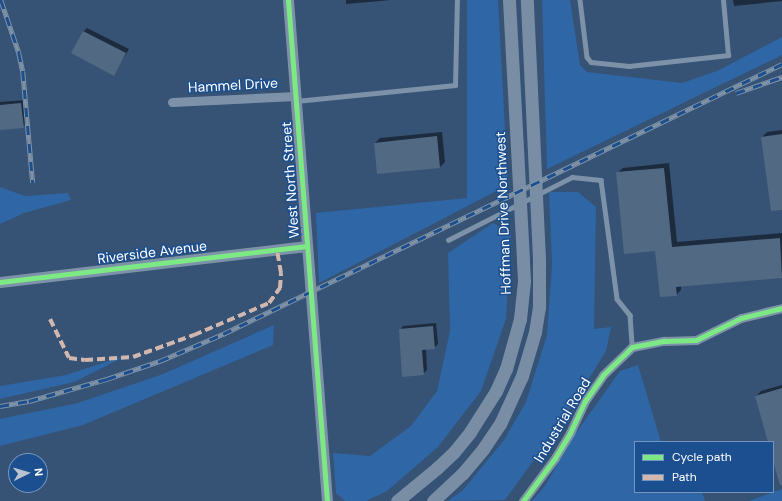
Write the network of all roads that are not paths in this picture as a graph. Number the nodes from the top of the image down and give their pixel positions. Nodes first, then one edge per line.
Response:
1 (288, 0) edge
2 (458, 0) edge
3 (509, 0) edge
4 (527, 0) edge
5 (580, 0) edge
6 (723, 0) edge
7 (296, 98) junction
8 (172, 102) dead end
9 (448, 240) dead end
10 (307, 246) junction
11 (0, 282) edge
12 (782, 308) edge
13 (632, 346) junction
14 (327, 501) edge
15 (397, 501) edge
16 (433, 501) edge
17 (523, 501) edge

1 - 7 street, West North Street
2 - 7 lane
3 - 15 main road, Hoffman Drive Northwest
4 - 16 main road
5 - 6 lane
7 - 8 street, Hammel Drive
7 - 10 street, West North Street
9 - 13 lane
10 - 11 street, Riverside Avenue
10 - 14 street, West North Street
12 - 13 street
13 - 17 street, Industrial Road

